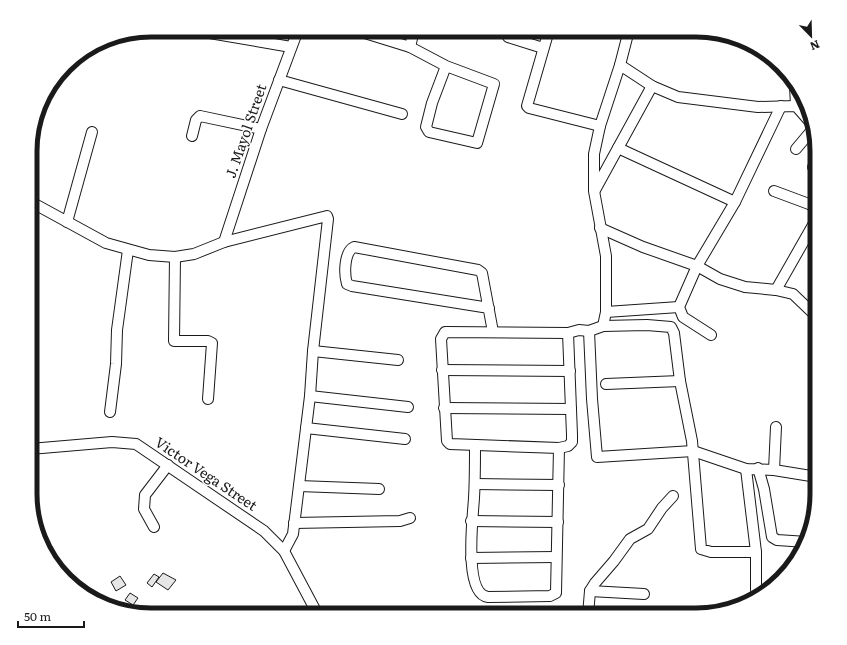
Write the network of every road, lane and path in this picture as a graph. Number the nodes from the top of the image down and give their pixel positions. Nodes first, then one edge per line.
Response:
1 (236, 37) edge
2 (295, 37) edge
3 (381, 37) edge
4 (412, 37) edge
5 (508, 37) dead end
6 (547, 37) edge
7 (627, 37) edge
8 (291, 47) junction
9 (410, 47) junction
10 (543, 48) junction
11 (620, 65) junction
12 (446, 66) junction
13 (279, 80) junction
14 (652, 86) junction
15 (781, 106) junction
16 (800, 107) edge
17 (402, 114) dead end
18 (600, 126) junction
19 (261, 129) junction
20 (92, 132) dead end
21 (809, 134) edge
22 (192, 136) dead end
23 (618, 148) junction
24 (796, 149) dead end
25 (774, 191) dead end
26 (594, 192) junction
27 (735, 202) junction
28 (810, 204) edge
29 (37, 205) edge
30 (67, 222) junction
31 (600, 228) junction
32 (810, 230) edge
33 (224, 242) junction
34 (128, 250) junction
35 (176, 257) junction
36 (698, 266) junction
37 (776, 290) junction
38 (679, 307) junction
39 (489, 308) junction
40 (810, 311) edge
41 (606, 312) junction
42 (603, 326) junction
43 (494, 332) junction
44 (579, 332) junction
45 (710, 335) dead end
46 (313, 351) junction
47 (398, 360) dead end
48 (442, 370) junction
49 (570, 371) junction
50 (680, 381) junction
51 (606, 384) dead end
52 (310, 396) junction
53 (208, 400) dead end
54 (408, 408) dead end
55 (444, 408) junction
56 (571, 409) junction
57 (110, 412) dead end
58 (776, 427) dead end
59 (306, 428) junction
60 (405, 439) dead end
61 (476, 446) junction
62 (37, 448) edge
63 (559, 448) junction
64 (692, 451) junction
65 (168, 465) junction
66 (758, 468) junction
67 (746, 469) junction
68 (774, 470) junction
69 (810, 476) edge
70 (475, 484) junction
71 (559, 485) junction
72 (299, 486) junction
73 (379, 490) dead end
74 (673, 496) dead end
75 (410, 518) dead end
76 (471, 521) junction
77 (558, 522) junction
78 (294, 523) junction
79 (154, 527) dead end
80 (799, 542) edge
81 (284, 551) junction
82 (756, 552) junction
83 (556, 557) junction
84 (470, 558) junction
85 (756, 590) dead end
86 (590, 591) junction
87 (644, 594) dead end
88 (314, 608) edge
89 (589, 608) edge

1 - 8 street
2 - 8 street, J. Mayol Street
3 - 9 street
4 - 9 street
5 - 10 street
6 - 10 street
7 - 11 street
8 - 13 street, J. Mayol Street
9 - 12 street
10 - 18 street
11 - 14 street
11 - 18 street
12 - 12 street
13 - 17 street
13 - 19 street, J. Mayol Street
14 - 15 street
14 - 23 street
15 - 16 street
15 - 27 street
18 - 26 street
19 - 22 street
19 - 33 street, J. Mayol Street
20 - 30 street
21 - 24 street
23 - 26 street
23 - 27 street
25 - 28 street
26 - 31 street
27 - 36 street
29 - 30 street
30 - 34 street
31 - 36 street
31 - 41 street
32 - 37 street
33 - 35 street
33 - 46 street
34 - 35 street
34 - 57 street
35 - 53 street
36 - 37 street
36 - 38 street
37 - 40 street
38 - 41 street
38 - 45 street
39 - 39 street
39 - 43 street
41 - 42 street
42 - 44 street
42 - 50 street
43 - 44 street
43 - 48 street
44 - 49 street
44 - 64 street
46 - 47 street
46 - 52 street
48 - 49 street
48 - 55 street
49 - 56 street
50 - 51 street
50 - 64 street
52 - 54 street
52 - 59 street
55 - 56 street
55 - 61 street
56 - 63 street
58 - 68 street
59 - 60 street
59 - 72 street
61 - 63 street
61 - 70 street
62 - 65 street, Victor Vega Street
63 - 71 street
64 - 67 street
64 - 82 street
65 - 79 street
65 - 81 street, Victor Vega Street
66 - 67 street
66 - 68 street
66 - 80 street
67 - 82 street
68 - 69 street
70 - 71 street
70 - 76 street
71 - 77 street
72 - 73 street
72 - 78 street
74 - 86 street
75 - 78 street
76 - 77 street
76 - 84 street
77 - 83 street
78 - 81 street
81 - 88 street, Victor Vega Street
82 - 85 street
83 - 84 street
83 - 84 street
86 - 87 street
86 - 89 street

